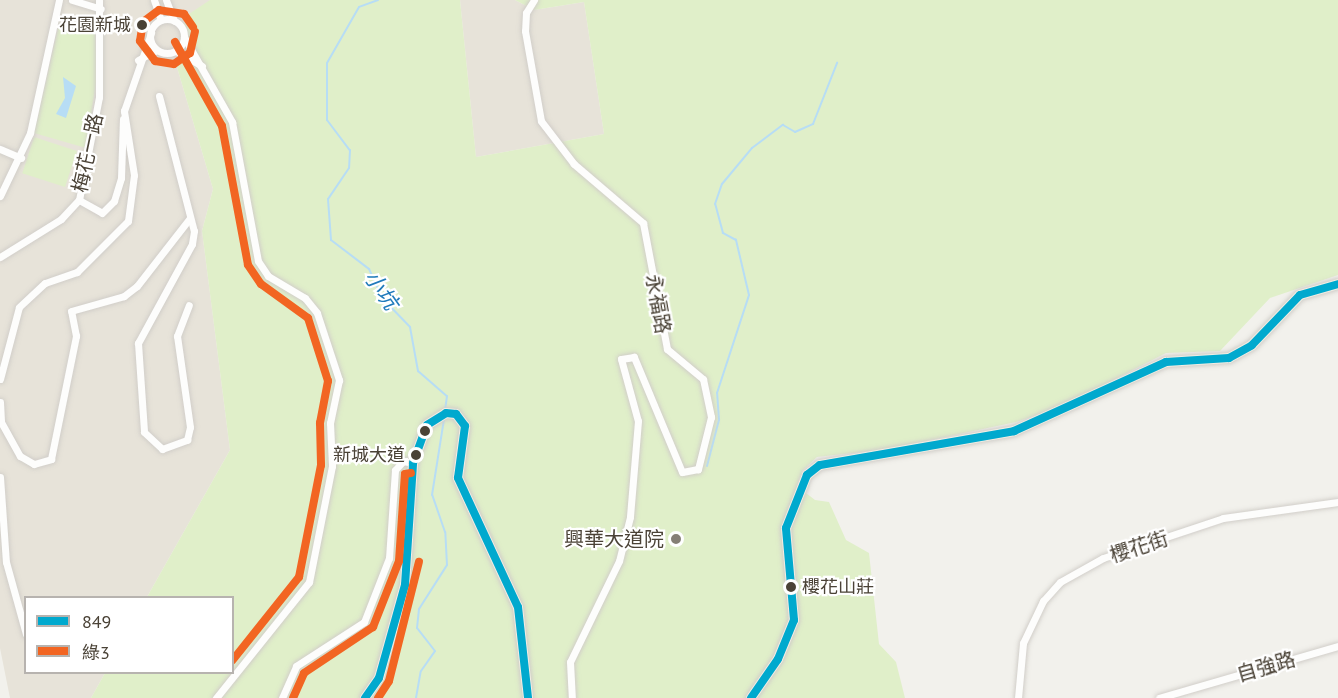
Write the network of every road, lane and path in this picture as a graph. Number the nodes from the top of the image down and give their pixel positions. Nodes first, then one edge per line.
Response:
1 (59, 0) edge
2 (72, 0) edge
3 (99, 0) edge
4 (154, 0) edge
5 (163, 0) edge
6 (534, 0) edge
7 (101, 9) junction
8 (161, 20) junction
9 (174, 21) junction
10 (151, 33) junction
11 (184, 38) junction
12 (157, 50) junction
13 (176, 51) junction
14 (138, 60) junction
15 (207, 69) junction
16 (159, 96) dead end
17 (124, 111) junction
18 (0, 149) edge
19 (21, 158) junction
20 (0, 196) edge
21 (79, 200) junction
22 (190, 218) junction
23 (0, 257) edge
24 (1338, 284) edge
25 (189, 304) dead end
26 (0, 379) edge
27 (0, 402) edge
28 (413, 463) junction
29 (0, 477) edge
30 (1338, 502) edge
31 (24, 626) edge
32 (1338, 646) edge
33 (216, 698) edge
34 (282, 698) edge
35 (365, 698) edge
36 (528, 698) edge
37 (572, 698) edge
38 (751, 698) edge
39 (1018, 698) edge
40 (1159, 698) edge

1 - 19 street
2 - 7 street
3 - 7 street, 梅花一路
4 - 8 street
5 - 8 street
5 - 9 street
6 - 37 street, 永福路
7 - 21 street, 梅花一路
8 - 9 street
8 - 10 street
9 - 11 street
10 - 12 street
10 - 14 street
11 - 13 street
11 - 15 street
12 - 13 street
12 - 14 street
13 - 15 street
14 - 17 street
15 - 33 street
16 - 22 street
17 - 21 street
17 - 26 street
18 - 19 street
19 - 20 street
21 - 23 street, 梅花一路
22 - 25 street
22 - 27 street
24 - 38 main road
28 - 34 street
28 - 35 main road
28 - 36 main road
29 - 31 street
30 - 39 street, 櫻花街
32 - 40 street, 自強路

